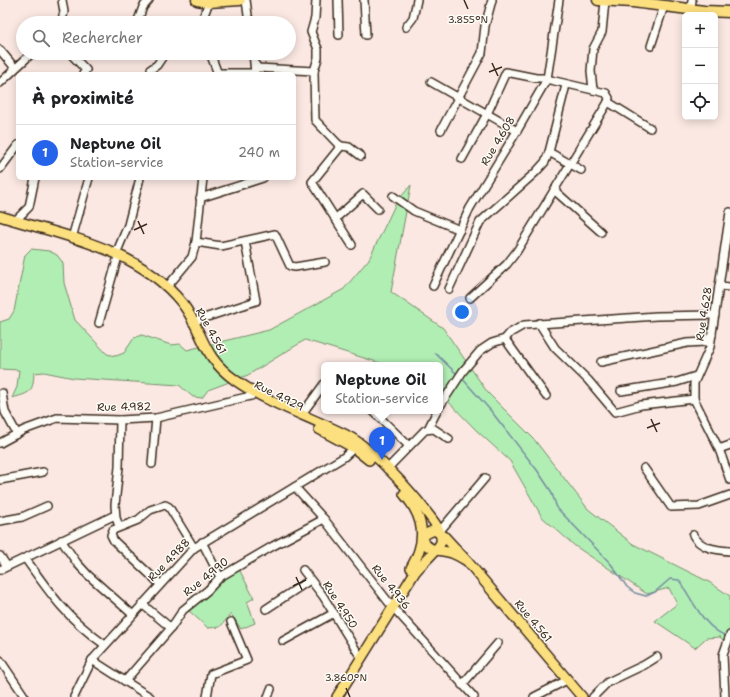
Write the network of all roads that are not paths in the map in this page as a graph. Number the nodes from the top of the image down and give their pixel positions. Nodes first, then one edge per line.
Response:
1 (62, 0) edge
2 (149, 0) edge
3 (197, 0) edge
4 (241, 0) edge
5 (316, 0) edge
6 (338, 0) edge
7 (364, 0) edge
8 (417, 0) edge
9 (492, 0) edge
10 (559, 0) edge
11 (602, 0) edge
12 (633, 1) edge
13 (209, 2) junction
14 (691, 5) edge
15 (664, 6) junction
16 (702, 12) edge
17 (718, 12) edge
18 (730, 12) edge
19 (63, 16) edge
20 (140, 16) edge
21 (203, 16) edge
22 (247, 16) edge
23 (406, 27) dead end
24 (339, 35) dead end
25 (366, 36) dead end
26 (651, 46) dead end
27 (0, 50) edge
28 (24, 60) edge
29 (77, 60) edge
30 (160, 60) edge
31 (212, 60) edge
32 (254, 60) edge
33 (255, 64) junction
34 (15, 68) junction
35 (151, 69) dead end
36 (314, 71) junction
37 (84, 72) edge
38 (217, 72) edge
39 (254, 72) edge
40 (547, 79) junction
41 (431, 82) dead end
42 (0, 83) edge
43 (566, 85) junction
44 (593, 90) junction
45 (459, 98) junction
46 (608, 102) junction
47 (487, 114) junction
48 (650, 128) dead end
49 (441, 130) dead end
50 (517, 131) junction
51 (341, 146) junction
52 (16, 147) edge
53 (549, 152) junction
54 (361, 156) dead end
55 (462, 159) dead end
56 (570, 163) junction
57 (0, 169) edge
58 (581, 170) dead end
59 (35, 180) edge
60 (88, 180) edge
61 (139, 180) edge
62 (202, 180) edge
63 (257, 180) edge
64 (554, 190) junction
65 (393, 196) dead end
66 (200, 198) junction
67 (378, 208) dead end
68 (730, 212) edge
69 (0, 216) edge
70 (335, 218) junction
71 (0, 221) edge
72 (15, 221) junction
73 (460, 230) junction
74 (601, 232) dead end
75 (72, 238) junction
76 (245, 241) junction
77 (196, 242) junction
78 (352, 245) dead end
79 (117, 257) junction
80 (325, 262) dead end
81 (433, 286) dead end
82 (719, 286) junction
83 (167, 287) junction
84 (730, 287) edge
85 (449, 289) dead end
86 (470, 298) dead end
87 (715, 315) junction
88 (192, 322) junction
89 (99, 323) dead end
90 (540, 323) junction
91 (712, 335) junction
92 (505, 340) junction
93 (600, 362) dead end
94 (696, 376) junction
95 (321, 388) edge
96 (621, 391) dead end
97 (2, 393) dead end
98 (251, 396) junction
99 (546, 396) dead end
100 (694, 399) junction
101 (443, 401) edge
102 (3, 412) edge
103 (302, 414) junction
104 (376, 414) edge
105 (436, 414) edge
106 (156, 418) junction
107 (120, 420) junction
108 (428, 429) junction
109 (18, 434) junction
110 (449, 439) dead end
111 (0, 443) edge
112 (730, 445) edge
113 (409, 446) junction
114 (354, 448) junction
115 (719, 450) junction
116 (152, 464) dead end
117 (644, 468) dead end
118 (387, 469) junction
119 (43, 472) dead end
120 (485, 478) dead end
121 (0, 480) edge
122 (730, 480) edge
123 (295, 487) junction
124 (730, 495) edge
125 (47, 506) dead end
126 (115, 515) junction
127 (324, 519) junction
128 (0, 521) edge
129 (120, 526) junction
130 (439, 532) junction
131 (693, 535) dead end
132 (422, 539) junction
133 (61, 540) junction
134 (202, 542) junction
135 (194, 548) junction
136 (438, 548) junction
137 (730, 551) edge
138 (0, 556) edge
139 (25, 558) junction
140 (466, 561) junction
141 (7, 566) junction
142 (0, 570) edge
143 (303, 570) dead end
144 (220, 577) junction
145 (310, 580) junction
146 (160, 584) junction
147 (142, 604) junction
148 (392, 606) junction
149 (266, 609) dead end
150 (334, 613) junction
151 (132, 614) junction
152 (231, 622) dead end
153 (171, 628) junction
154 (729, 638) edge
155 (283, 641) dead end
156 (498, 643) dead end
157 (105, 645) junction
158 (358, 653) junction
159 (657, 656) dead end
160 (0, 660) edge
161 (92, 660) junction
162 (567, 680) junction
163 (125, 681) junction
164 (462, 685) junction
165 (271, 689) dead end
166 (25, 697) edge
167 (74, 697) edge
168 (148, 697) edge
169 (207, 697) edge
170 (268, 697) edge
171 (330, 697) edge
172 (336, 697) edge
173 (474, 697) edge
174 (534, 697) edge
175 (582, 697) edge
176 (593, 697) edge
177 (725, 697) edge

1 - 19 street
2 - 20 street
3 - 13 highway
4 - 13 highway
4 - 22 street
5 - 36 street
6 - 24 street
7 - 25 street
8 - 23 street
9 - 45 street
10 - 40 street, Rue 4.608
11 - 12 highway
11 - 44 street
12 - 15 highway
13 - 21 street
14 - 15 highway
14 - 16 highway
15 - 26 street
17 - 18 highway
27 - 34 street
28 - 34 street
29 - 37 street
30 - 35 street
31 - 38 street
32 - 33 street
33 - 36 street
33 - 39 street
34 - 42 street
36 - 51 street
40 - 43 street
40 - 47 street
40 - 50 street, Rue 4.608
41 - 45 street
43 - 44 street
43 - 53 street
44 - 46 street
45 - 47 street
45 - 49 street
46 - 48 street
46 - 56 street
47 - 50 street
47 - 55 street
50 - 73 street, Rue 4.608
51 - 54 street
51 - 70 street
52 - 57 street
53 - 56 street
53 - 85 street
56 - 58 street
56 - 64 street
59 - 72 street
60 - 75 street
61 - 79 street
62 - 66 street
63 - 66 street
64 - 74 street
64 - 86 street
65 - 73 street
66 - 77 street
67 - 70 street
68 - 82 street, Rue 4.628
69 - 72 main road, Rue 4.561
70 - 78 street
71 - 79 main road, Rue 4.929
72 - 75 main road, Rue 4.561
73 - 81 street, Rue 4.608
75 - 79 main road, Rue 4.561
76 - 77 street
76 - 80 street
76 - 88 street
77 - 83 street
79 - 83 main road, Rue 4.561
79 - 89 street
79 - 98 main road, Rue 4.929
82 - 84 street
82 - 87 street, Rue 4.628
83 - 88 main road, Rue 4.561
87 - 90 street
87 - 91 street, Rue 4.628
88 - 103 main road, Rue 4.561
90 - 92 street
90 - 100 street
91 - 93 street
91 - 94 street, Rue 4.628
92 - 99 street
92 - 101 street
94 - 96 street
94 - 100 street, Rue 4.628
95 - 103 street
97 - 102 street
98 - 106 street, Rue 4.982
98 - 114 main road, Rue 4.929
100 - 115 street, Rue 4.628
102 - 109 street
103 - 118 main road, Rue 4.561
104 - 113 street
105 - 108 street
106 - 107 street, Rue 4.982
106 - 116 street
107 - 109 street, Rue 4.982
107 - 126 street
108 - 110 street
108 - 113 street
109 - 111 street, Rue 4.982
112 - 115 street
113 - 118 street
114 - 123 street, Rue 4.988
114 - 132 main road, Rue 4.929
115 - 122 street, Rue 4.628
117 - 124 street
118 - 130 main road, Rue 4.561
119 - 121 street
120 - 130 street
123 - 127 street, Rue 4.936
123 - 134 street, Rue 4.988
125 - 128 street
126 - 129 street
126 - 133 street
127 - 144 street, Rue 4.990
127 - 148 street, Rue 4.936
129 - 135 street
129 - 146 street
130 - 132 main road
130 - 136 main road, Rue 4.561
130 - 140 main road, Rue 4.561
131 - 137 street
132 - 136 main road
132 - 148 main road, Rue 4.929
133 - 139 street
133 - 151 street
134 - 135 street, Rue 4.988
134 - 144 street
135 - 146 street, Rue 4.988
136 - 140 main road, Rue 4.561
136 - 148 main road, Rue 4.929
138 - 141 street
139 - 141 street
139 - 157 street
140 - 162 main road, Rue 4.561
141 - 142 street
143 - 145 street, Rue 4.950
144 - 153 street, Rue 4.990
145 - 149 street
145 - 150 street, Rue 4.950
146 - 147 street, Rue 4.988
147 - 151 street, Rue 4.988
147 - 153 street
148 - 158 main road, Rue 4.929
148 - 164 street, Rue 4.936
148 - 172 main road, Rue 4.929
150 - 155 street
150 - 158 street, Rue 4.950
151 - 157 street, Rue 4.988
152 - 169 street
153 - 163 street, Rue 4.990
154 - 177 street
156 - 164 street
157 - 161 street, Rue 4.988
158 - 171 main road, Rue 4.929
159 - 176 street
160 - 166 street
161 - 163 street
161 - 167 street, Rue 4.988
162 - 174 street
162 - 175 main road, Rue 4.561
163 - 168 street
164 - 173 street, Rue 4.936
165 - 170 street

